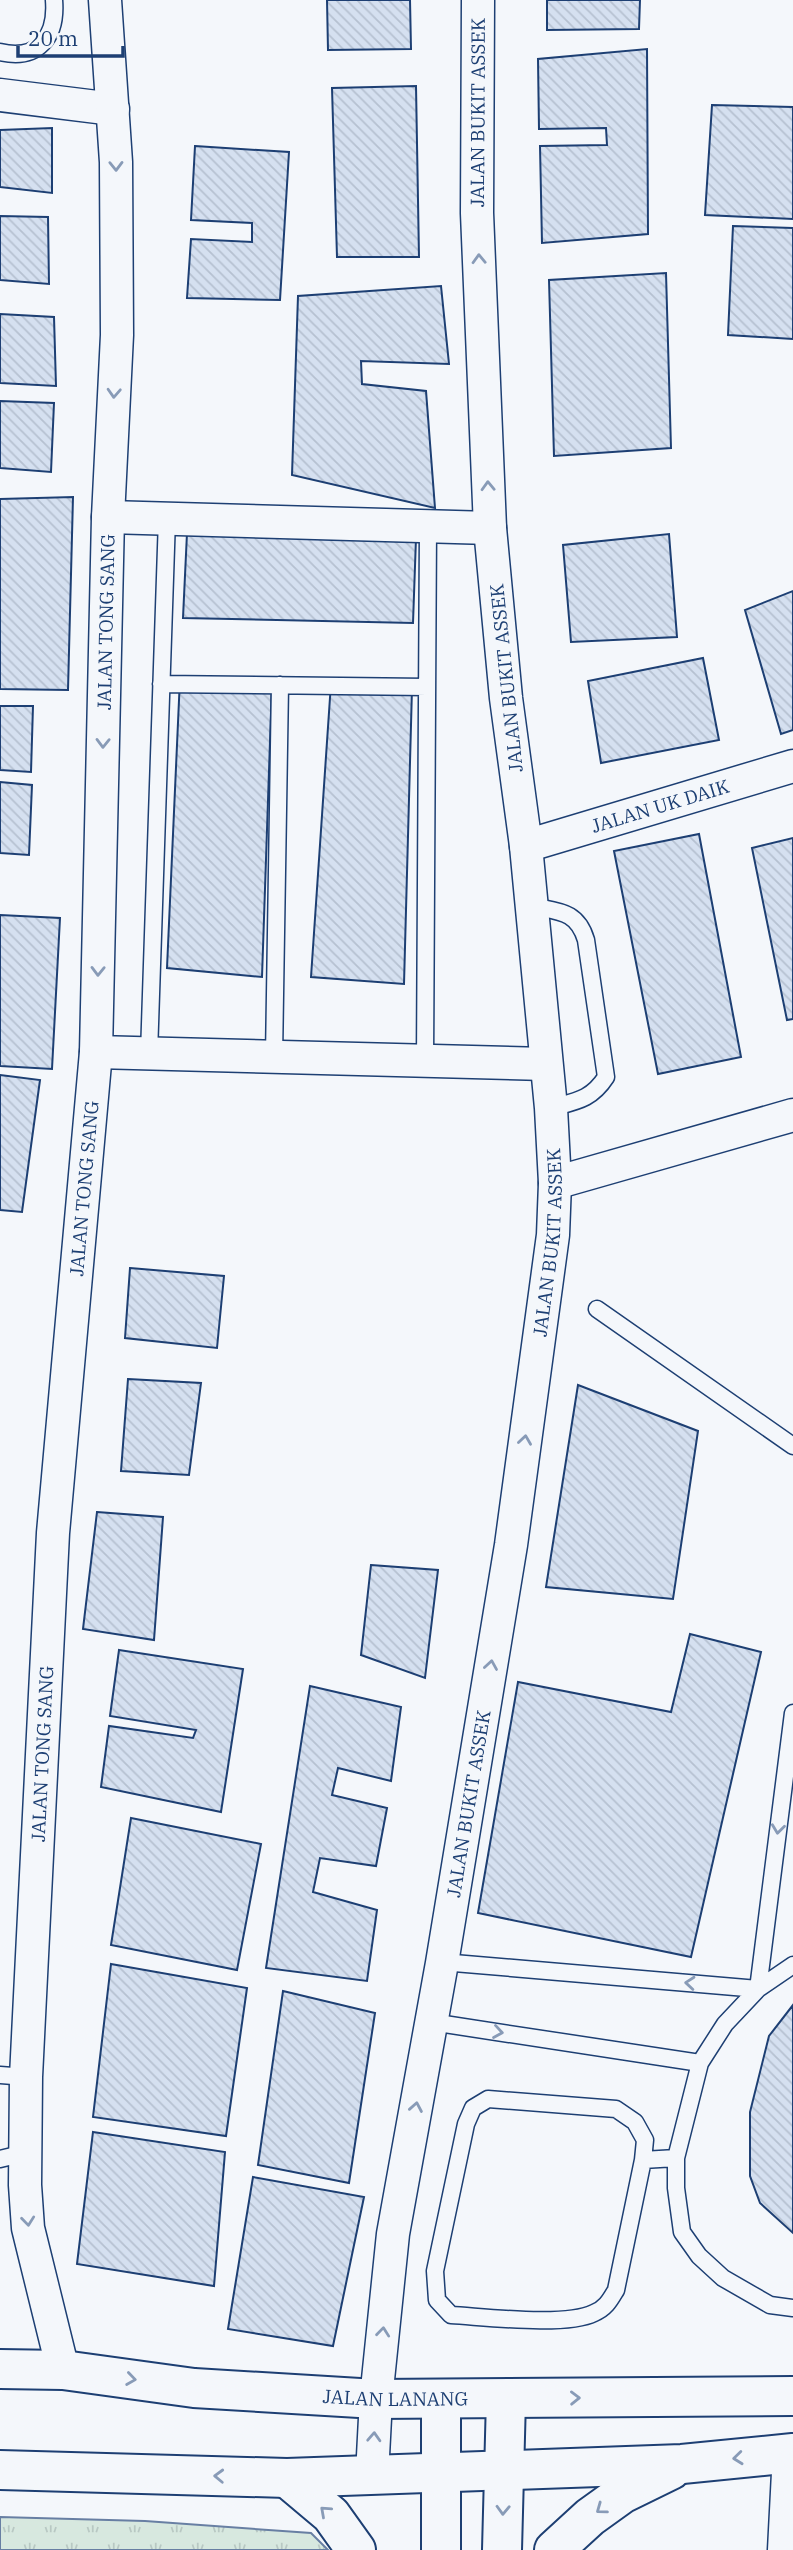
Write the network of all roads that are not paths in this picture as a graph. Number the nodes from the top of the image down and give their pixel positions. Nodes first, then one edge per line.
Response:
1 (54, 0) edge
2 (105, 0) edge
3 (478, 0) edge
4 (0, 52) edge
5 (0, 95) edge
6 (113, 109) junction
7 (108, 517) junction
8 (166, 518) junction
9 (428, 526) junction
10 (490, 528) junction
11 (161, 684) junction
12 (280, 685) junction
13 (427, 687) junction
14 (793, 766) edge
15 (526, 846) junction
16 (531, 906) junction
17 (96, 1052) junction
18 (149, 1054) junction
19 (274, 1057) junction
20 (425, 1061) junction
21 (545, 1064) junction
22 (551, 1108) junction
23 (793, 1115) edge
24 (555, 1183) junction
25 (597, 1310) dead end
26 (793, 1446) edge
27 (793, 1713) edge
28 (442, 1962) junction
29 (793, 1965) edge
30 (758, 1989) junction
31 (431, 2022) junction
32 (700, 2063) junction
33 (13, 2076) edge
34 (13, 2156) edge
35 (676, 2158) junction
36 (643, 2160) junction
37 (793, 2308) edge
38 (7, 2364) edge
39 (63, 2370) junction
40 (793, 2396) edge
41 (376, 2399) junction
42 (506, 2399) junction
43 (441, 2400) junction
44 (791, 2453) edge
45 (682, 2464) junction
46 (0, 2470) edge
47 (504, 2470) junction
48 (441, 2472) junction
49 (372, 2475) junction
50 (288, 2478) junction
51 (789, 2511) edge
52 (356, 2550) edge
53 (441, 2550) edge
54 (502, 2550) edge
55 (554, 2550) edge
56 (784, 2550) edge

1 - 4 lane
2 - 6 street, JALAN TONG SANG
10 -> 3 street, JALAN BUKIT ASSEK
5 - 6 street
6 -> 7 street, JALAN TONG SANG
7 - 8 street
7 -> 17 street, JALAN TONG SANG
8 - 9 street
8 - 11 lane
9 - 10 street
9 - 13 lane
10 - 15 street, JALAN BUKIT ASSEK
11 - 12 lane
11 - 18 lane
12 - 13 lane
12 - 19 lane
13 - 20 lane
14 - 15 street, JALAN UK DAIK
15 - 16 street, JALAN BUKIT ASSEK
16 - 21 street, JALAN BUKIT ASSEK
16 - 22 lane
17 - 18 street
17 - 33 street, JALAN TONG SANG
18 - 19 street
19 - 20 street
20 - 21 street
21 - 22 street, JALAN BUKIT ASSEK
22 - 24 street, JALAN BUKIT ASSEK
23 - 24 street
28 -> 24 street, JALAN BUKIT ASSEK
25 - 26 lane
27 -> 30 lane
30 -> 28 lane
28 - 31 street, JALAN BUKIT ASSEK
29 - 30 lane
30 - 32 lane
31 -> 32 lane
41 -> 31 street, JALAN BUKIT ASSEK
32 - 35 lane
33 - 34 street, JALAN TONG SANG
34 -> 39 street, JALAN TONG SANG
35 - 36 lane
35 - 37 lane
36 - 36 lane
38 - 39 main road, JALAN LANANG
39 -> 41 main road, JALAN LANANG
42 -> 40 main road, JALAN LANANG
41 - 43 main road, JALAN LANANG
49 -> 41 street, JALAN BUKIT ASSEK
42 - 43 main road, JALAN LANANG
42 - 47 main road
43 - 48 main road
44 -> 45 main road
44 - 51 street
45 - 47 main road
45 -> 55 main road
50 -> 46 main road
47 - 48 main road
47 -> 54 main road
48 - 49 main road
48 - 53 main road
49 - 50 main road
52 -> 50 main road
51 - 56 street

